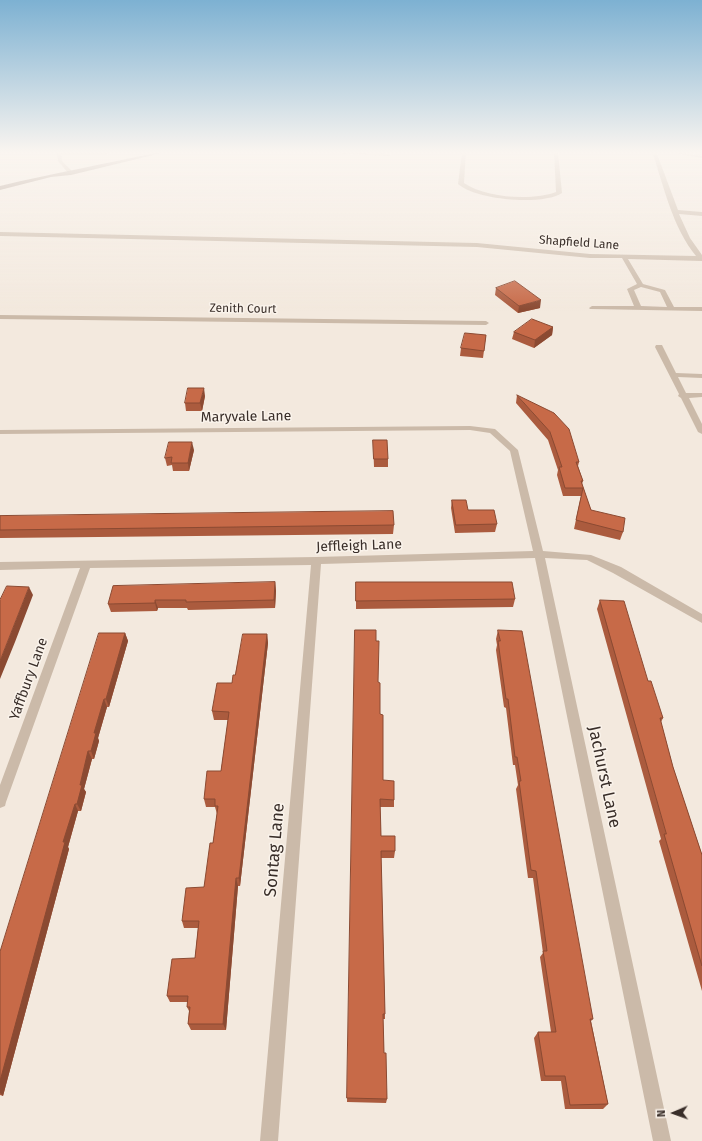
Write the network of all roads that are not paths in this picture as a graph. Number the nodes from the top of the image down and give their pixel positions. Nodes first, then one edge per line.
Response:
1 (674, 205) edge
2 (676, 212) junction
3 (702, 214) edge
4 (0, 234) edge
5 (625, 258) junction
6 (701, 258) edge
7 (641, 285) junction
8 (592, 308) dead end
9 (638, 308) junction
10 (672, 308) junction
11 (702, 309) edge
12 (0, 317) edge
13 (486, 323) dead end
14 (659, 347) dead end
15 (673, 375) junction
16 (702, 376) edge
17 (702, 395) edge
18 (682, 396) junction
19 (492, 431) joint
20 (0, 432) edge
21 (702, 432) edge
22 (539, 554) junction
23 (316, 562) junction
24 (86, 565) junction
25 (0, 566) edge
26 (702, 619) edge
27 (0, 802) edge
28 (269, 1141) edge
29 (662, 1141) edge

1 - 2 street
2 - 3 street
2 - 6 street
4 - 5 street, Shapfield Lane
5 - 6 street, Shapfield Lane
5 - 7 street
7 - 9 street
7 - 10 street
8 - 9 street
9 - 10 street
10 - 11 street
12 - 13 street, Zenith Court
14 - 15 street
15 - 16 street
15 - 18 street
17 - 18 street
18 - 21 street
19 - 20 street, Maryvale Lane
19 - 22 street, Jachurst Lane
22 - 23 street, Jeffleigh Lane
22 - 26 street, Jeffleigh Lane
22 - 29 street, Jachurst Lane
23 - 24 street, Jeffleigh Lane
23 - 28 street, Sontag Lane
24 - 25 street, Jeffleigh Lane
24 - 27 street, Yaffbury Lane

